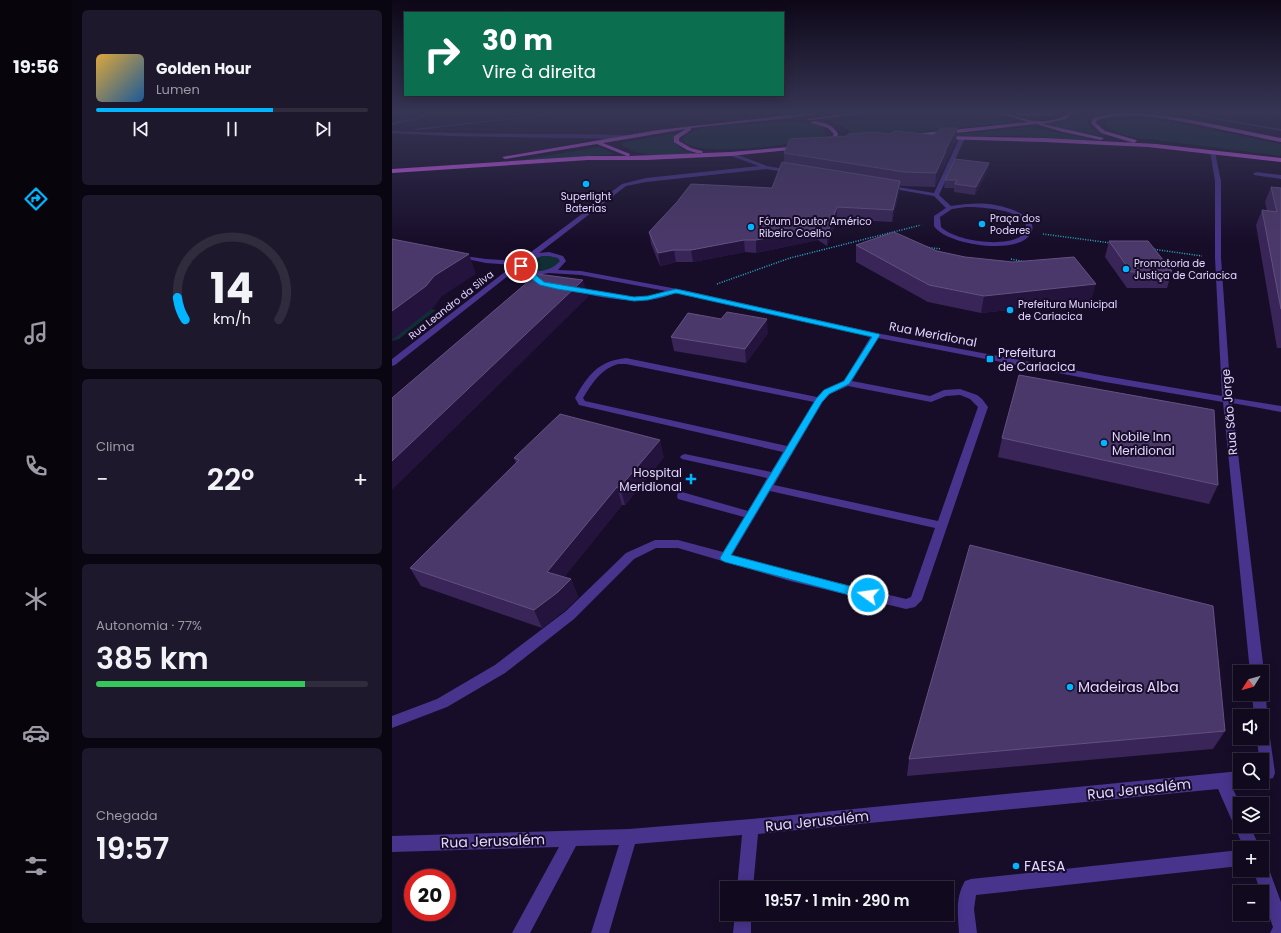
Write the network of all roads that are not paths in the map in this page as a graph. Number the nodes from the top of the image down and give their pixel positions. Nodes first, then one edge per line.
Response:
1 (509, 157) edge
2 (638, 157) edge
3 (677, 157) edge
4 (737, 157) edge
5 (954, 157) edge
6 (1213, 157) edge
7 (1251, 157) edge
8 (646, 158) junction
9 (1281, 160) edge
10 (396, 164) dead end
11 (766, 167) junction
12 (392, 171) edge
13 (797, 172) edge
14 (1256, 174) dead end
15 (1281, 177) edge
16 (882, 186) edge
17 (936, 195) junction
18 (950, 208) junction
19 (547, 243) junction
20 (448, 254) edge
21 (560, 257) junction
22 (525, 261) junction
23 (547, 271) junction
24 (531, 272) junction
25 (581, 273) junction
26 (550, 285) edge
27 (565, 288) edge
28 (676, 291) junction
29 (876, 335) junction
30 (392, 363) edge
31 (847, 383) junction
32 (819, 400) junction
33 (1227, 400) junction
34 (1281, 409) edge
35 (789, 450) junction
36 (685, 457) dead end
37 (773, 476) junction
38 (767, 487) junction
39 (682, 496) dead end
40 (750, 515) junction
41 (942, 526) junction
42 (725, 558) junction
43 (1256, 665) edge
44 (392, 722) edge
45 (1233, 779) edge
46 (1222, 781) junction
47 (1233, 805) edge
48 (751, 827) junction
49 (629, 837) junction
50 (572, 838) junction
51 (392, 844) edge
52 (1233, 859) edge
53 (1264, 877) edge
54 (746, 881) edge
55 (743, 921) edge
56 (1281, 925) edge
57 (521, 933) edge
58 (600, 933) edge
59 (742, 933) edge
60 (968, 933) edge

1 - 10 main road
2 - 8 main road
3 - 8 main road
4 - 11 street, Rua Leandro da Silva
5 - 17 street
6 - 33 street, Rua São Jorge
7 - 9 main road
8 - 12 main road
11 - 13 street, Rua Leandro da Silva
11 - 19 street, Rua Leandro da Silva
14 - 15 street
16 - 17 street
17 - 18 street
18 - 18 street
19 - 21 street
19 - 22 street, Rua Leandro da Silva
20 - 22 street
21 - 22 street
21 - 23 street
21 - 25 street
22 - 24 street
22 - 30 street, Rua Leandro da Silva
23 - 24 street, Rua Meridional
23 - 25 street, Rua Meridional
24 - 26 street
25 - 28 street, Rua Meridional
27 - 28 street
28 - 29 street, Rua Meridional
29 - 31 street
29 - 33 street, Rua Meridional
31 - 32 street
31 - 41 street
32 - 35 street
32 - 35 street
33 - 34 street, Rua Meridional
33 - 43 street, Rua São Jorge
35 - 37 street
36 - 37 street
37 - 38 street
38 - 40 street
38 - 41 street
39 - 40 street
40 - 42 street
41 - 42 street
42 - 44 street
45 - 46 street, Rua Jerusalém
46 - 47 street
46 - 48 street, Rua Jerusalém
48 - 49 street, Rua Jerusalém
48 - 54 street
49 - 50 street, Rua Jerusalém
49 - 58 street
50 - 51 street, Rua Jerusalém
50 - 57 street
52 - 60 street
53 - 56 street
55 - 59 street

